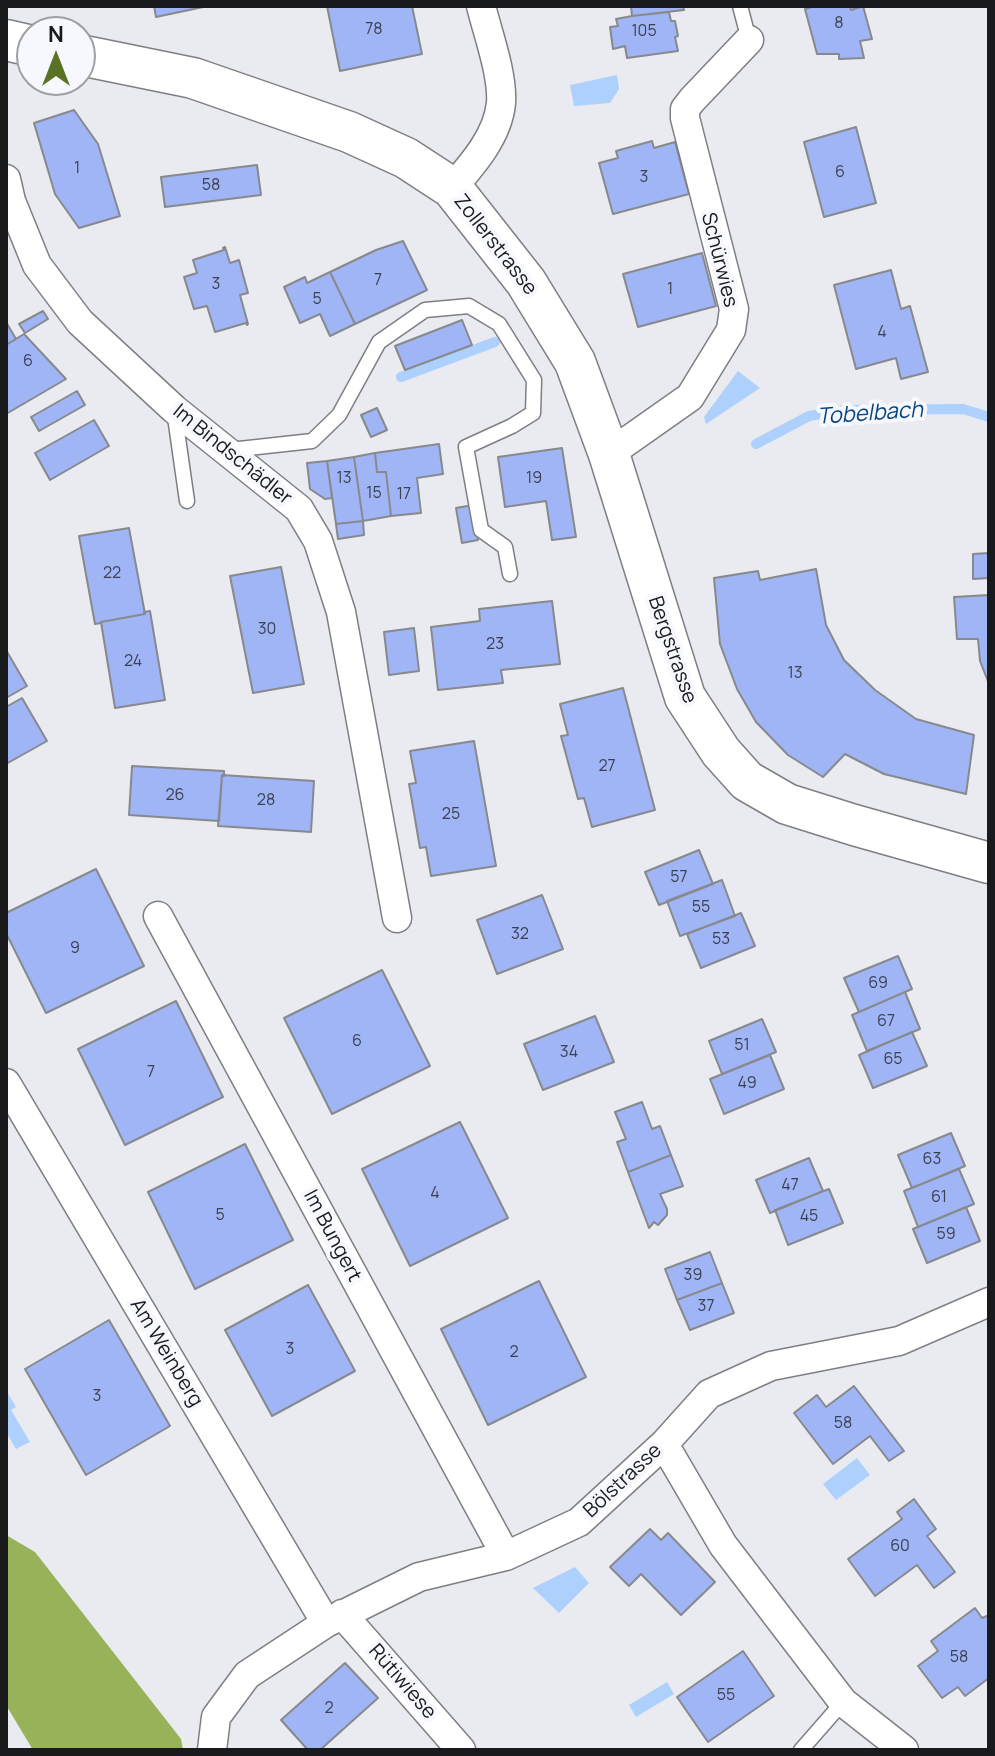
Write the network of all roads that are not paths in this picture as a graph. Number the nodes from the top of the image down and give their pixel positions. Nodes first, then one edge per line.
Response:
1 (481, 6) edge
2 (740, 6) edge
3 (749, 40) joint
4 (96, 58) edge
5 (6, 179) edge
6 (452, 188) junction
7 (12, 218) edge
8 (174, 409) junction
9 (225, 451) junction
10 (615, 471) junction
11 (187, 501) dead end
12 (510, 574) dead end
13 (989, 863) edge
14 (158, 916) dead end
15 (397, 918) dead end
16 (6, 1083) edge
17 (989, 1302) edge
18 (664, 1444) junction
19 (506, 1556) junction
20 (334, 1618) junction
21 (843, 1702) junction
22 (212, 1750) edge
23 (461, 1750) edge
24 (801, 1750) edge
25 (904, 1750) edge

1 - 6 street
2 - 3 lane
3 - 10 street, Schürwies
4 - 6 street, Zollerstrasse
5 - 7 street, Im Bindschädler
6 - 10 street, Zollerstrasse
7 - 8 street, Im Bindschädler
8 - 9 street, Im Bindschädler
8 - 11 lane
9 - 12 lane
9 - 15 street, Im Bindschädler
10 - 13 street, Bergstrasse
14 - 19 street, Im Bungert
16 - 20 street, Am Weinberg
17 - 18 street, Bölstrasse
18 - 19 street, Bölstrasse
18 - 21 street
19 - 20 street, Bölstrasse
20 - 22 street, Bölstrasse
20 - 23 street, Rütiwiese
21 - 24 lane
21 - 25 street

